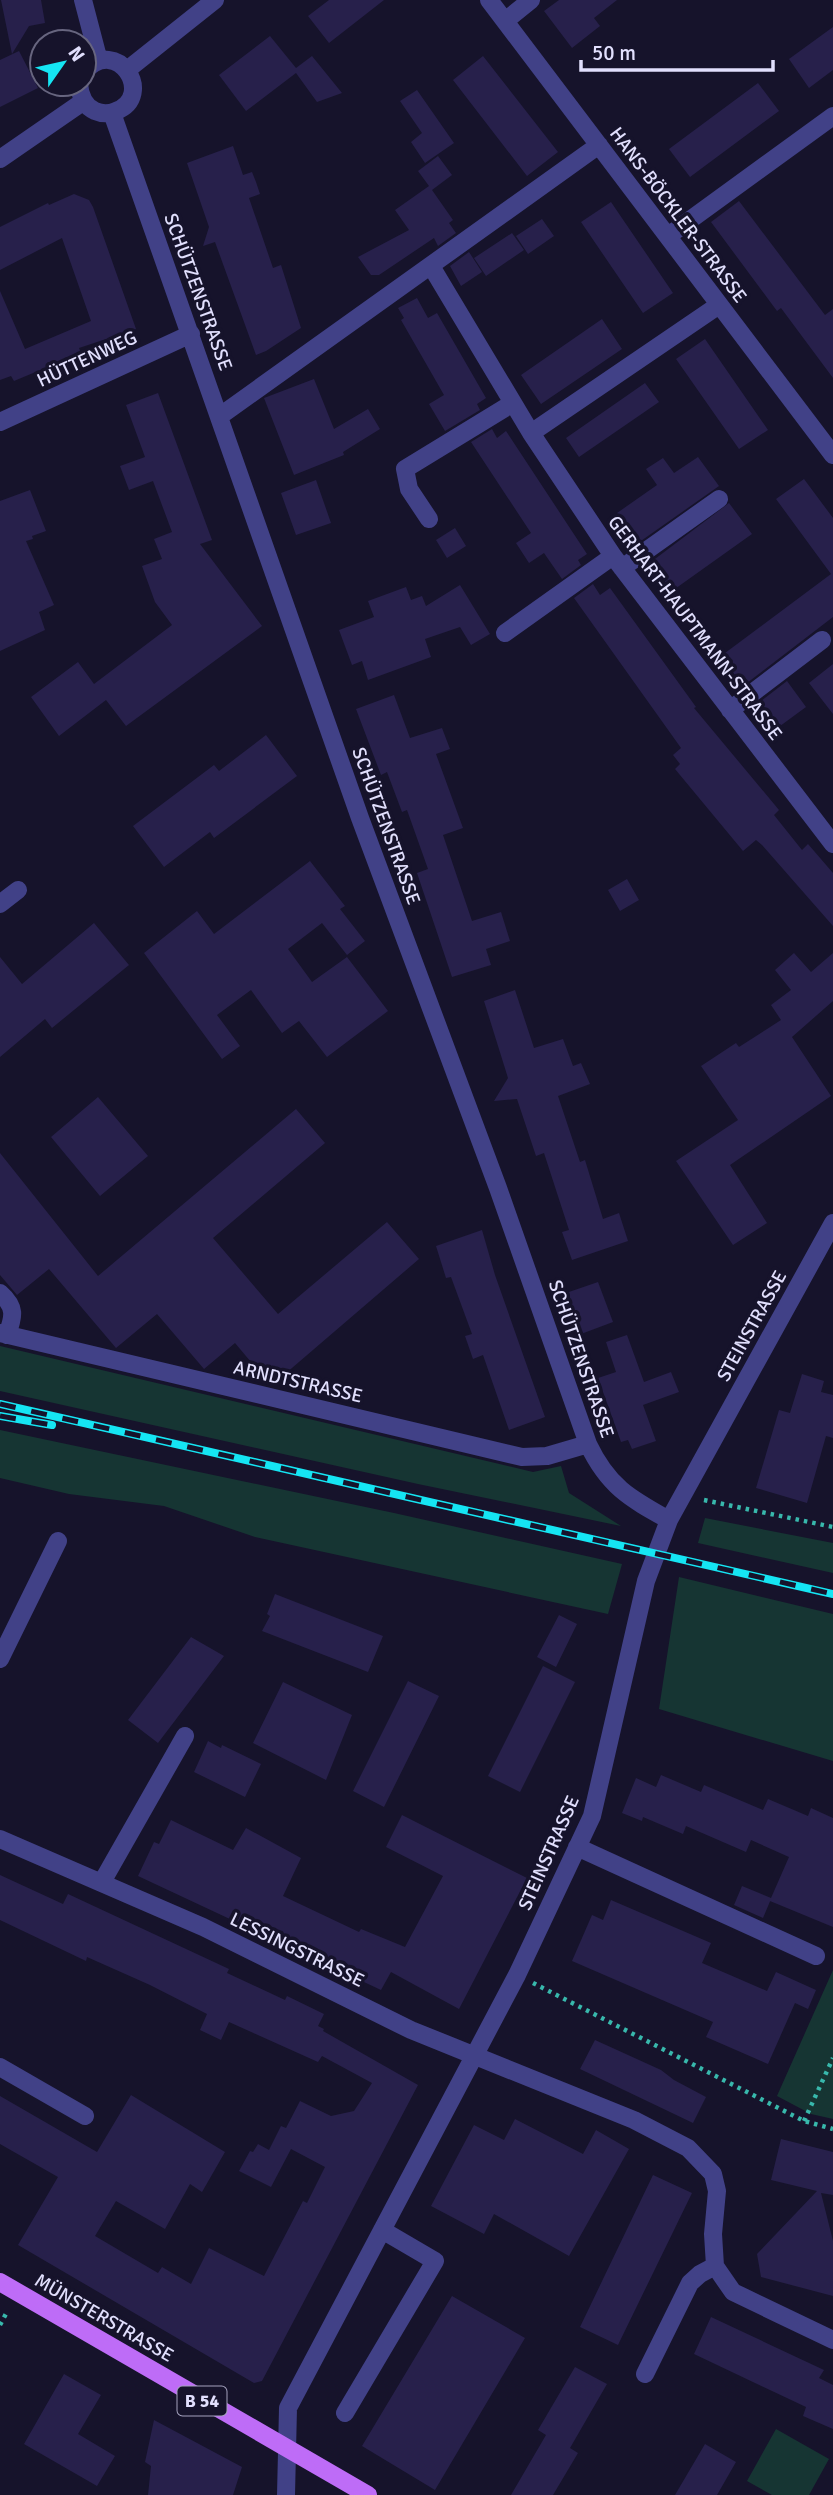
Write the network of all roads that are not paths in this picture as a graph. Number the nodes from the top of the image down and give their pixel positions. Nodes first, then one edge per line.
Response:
1 (83, 0) edge
2 (215, 0) edge
3 (489, 0) edge
4 (531, 0) edge
5 (505, 21) junction
6 (99, 61) joint
7 (127, 70) junction
8 (75, 98) edge
9 (85, 98) edge
10 (113, 113) junction
11 (833, 116) edge
12 (599, 145) junction
13 (0, 159) edge
14 (668, 236) junction
15 (431, 266) junction
16 (719, 305) junction
17 (191, 334) junction
18 (513, 403) junction
19 (220, 416) junction
20 (0, 422) edge
21 (531, 433) junction
22 (833, 455) edge
23 (719, 499) dead end
24 (429, 519) dead end
25 (618, 562) junction
26 (505, 633) dead end
27 (822, 640) dead end
28 (730, 710) junction
29 (833, 844) edge
30 (18, 890) dead end
31 (0, 904) edge
32 (833, 1223) edge
33 (0, 1293) edge
34 (3, 1334) edge
35 (587, 1444) junction
36 (669, 1520) junction
37 (58, 1541) dead end
38 (0, 1659) edge
39 (185, 1737) dead end
40 (0, 1839) edge
41 (577, 1847) junction
42 (102, 1882) junction
43 (816, 1956) dead end
44 (473, 2057) junction
45 (0, 2067) edge
46 (85, 2116) dead end
47 (382, 2230) junction
48 (715, 2266) junction
49 (0, 2282) edge
50 (833, 2340) edge
51 (645, 2374) dead end
52 (345, 2413) dead end
53 (287, 2448) junction
54 (286, 2495) edge
55 (368, 2495) edge

1 - 6 street
2 - 7 street
3 - 5 street, HANS-BÖCKLER-STRASSE
4 - 5 street
5 - 12 street, HANS-BÖCKLER-STRASSE
6 - 7 street
7 - 10 street
8 - 13 street
9 - 10 street
10 - 17 street, SCHÜTZENSTRASSE
11 - 14 street
12 - 14 street, HANS-BÖCKLER-STRASSE
12 - 15 street
14 - 16 street, HANS-BÖCKLER-STRASSE
15 - 18 street, GERHART-HAUPTMANN-STRASSE
15 - 19 street
16 - 21 street
16 - 22 street, HANS-BÖCKLER-STRASSE
17 - 19 street, SCHÜTZENSTRASSE
17 - 20 street, HÜTTENWEG
18 - 21 street, GERHART-HAUPTMANN-STRASSE
18 - 24 street
19 - 35 street, SCHÜTZENSTRASSE
21 - 25 street, GERHART-HAUPTMANN-STRASSE
23 - 25 street
25 - 26 street
25 - 28 street, GERHART-HAUPTMANN-STRASSE
27 - 28 street
28 - 29 street, GERHART-HAUPTMANN-STRASSE
30 - 31 street
32 - 36 street, STEINSTRASSE
33 - 34 street
34 - 35 street, ARNDTSTRASSE
35 - 36 street, SCHÜTZENSTRASSE
36 - 41 street, STEINSTRASSE
37 - 38 street
39 - 42 street
40 - 42 street, LESSINGSTRASSE
41 - 43 street
41 - 44 street, STEINSTRASSE
42 - 44 street, LESSINGSTRASSE
44 - 47 street, STEINSTRASSE
44 - 48 street, LESSINGSTRASSE
45 - 46 street
47 - 52 street
47 - 53 street, STEINSTRASSE
48 - 50 street
48 - 51 street
49 - 53 main road, MÜNSTERSTRASSE / B 54
53 - 54 street, STEINSTRASSE
53 - 55 main road, MÜNSTERSTRASSE / B 54

